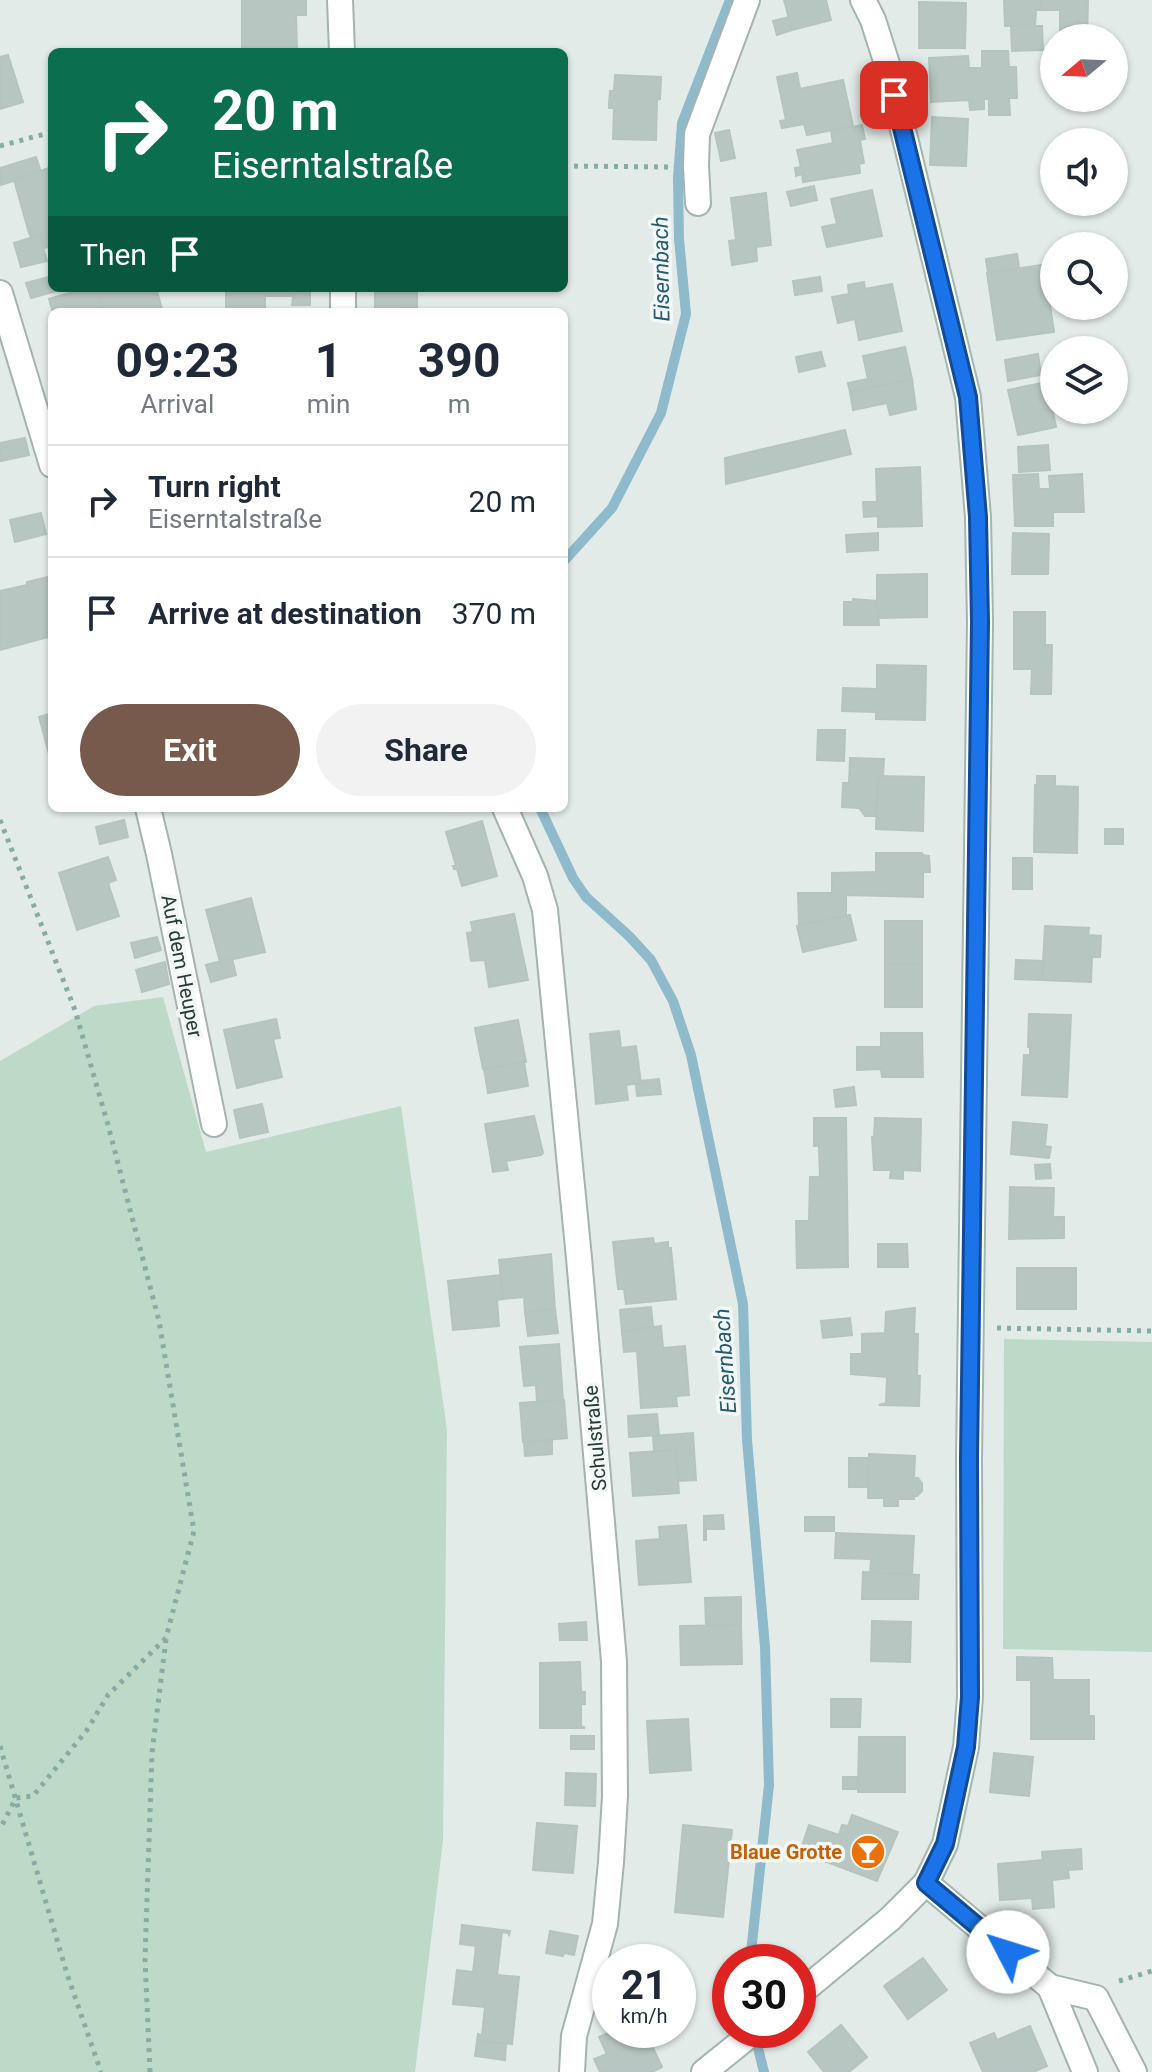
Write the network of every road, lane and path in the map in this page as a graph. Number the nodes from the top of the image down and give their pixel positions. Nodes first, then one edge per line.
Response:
1 (340, 0) edge
2 (747, 0) edge
3 (863, 0) edge
4 (342, 48) edge
5 (48, 133) edge
6 (0, 146) edge
7 (568, 166) edge
8 (671, 167) dead end
9 (698, 203) dead end
10 (0, 293) edge
11 (48, 452) edge
12 (149, 812) edge
13 (507, 812) edge
14 (0, 820) edge
15 (214, 1124) dead end
16 (971, 1327) junction
17 (1152, 1331) edge
18 (166, 1638) junction
19 (0, 1746) edge
20 (2, 1762) edge
21 (16, 1798) junction
22 (0, 1829) edge
23 (926, 1883) junction
24 (816, 1980) edge
25 (1050, 1987) junction
26 (733, 2048) edge
27 (101, 2072) edge
28 (150, 2072) edge
29 (572, 2072) edge
30 (704, 2072) edge
31 (1085, 2072) edge
32 (1134, 2072) edge

1 - 4 street
2 - 9 street
3 - 16 street
5 - 6 path
7 - 8 path
10 - 11 street
12 - 15 street, Auf dem Heuper
13 - 29 street, Schulstraße
14 - 18 path
16 - 17 path
16 - 23 street
18 - 21 path
18 - 28 path
19 - 20 path
20 - 21 path
21 - 22 path
21 - 27 path
23 - 24 street
23 - 25 street
25 - 31 street
25 - 32 street
26 - 30 street

